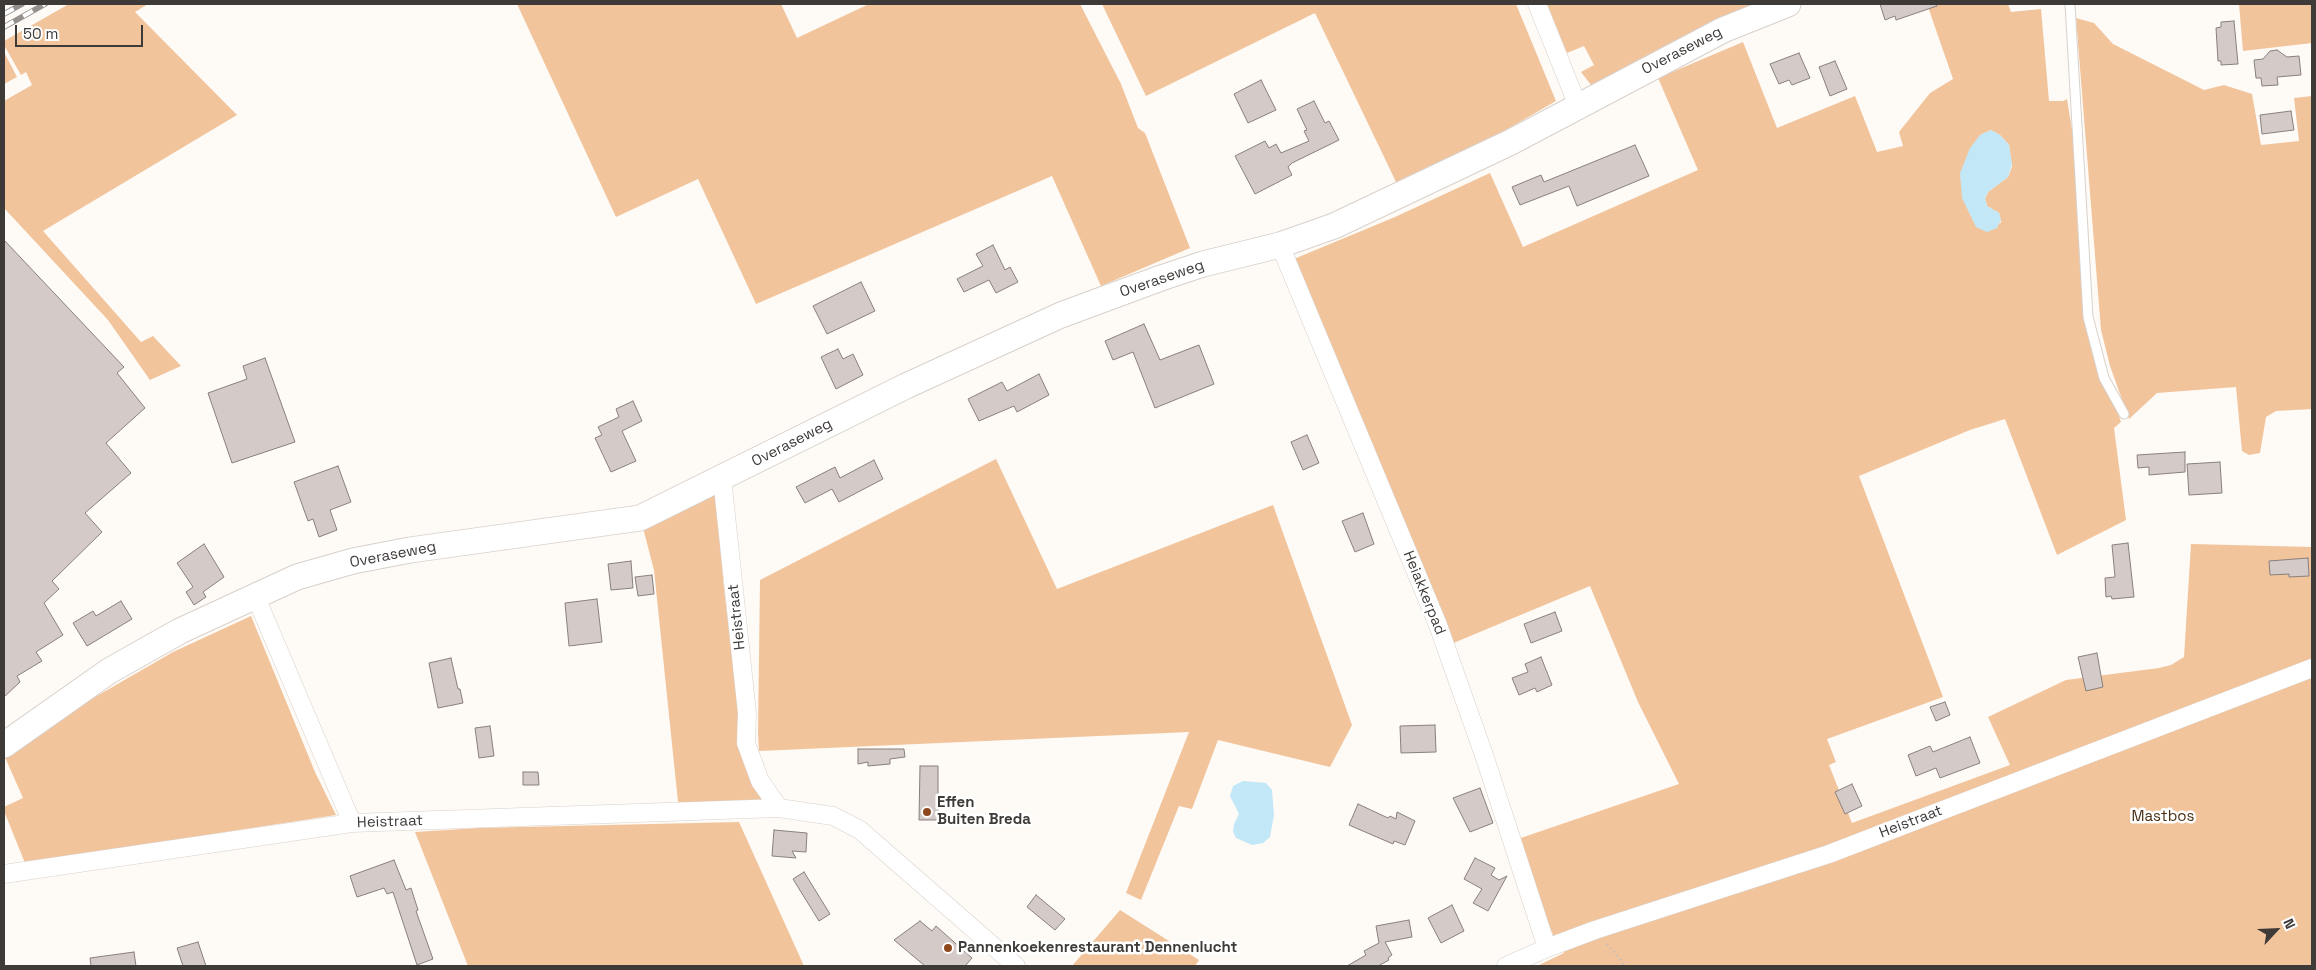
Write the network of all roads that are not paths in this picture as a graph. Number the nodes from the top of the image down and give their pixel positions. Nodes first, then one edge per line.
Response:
1 (1537, 4) edge
2 (1788, 4) edge
3 (2070, 4) edge
4 (1578, 106) junction
5 (1280, 245) junction
6 (2124, 414) dead end
7 (722, 478) junction
8 (255, 595) junction
9 (2312, 668) edge
10 (4, 745) edge
11 (779, 808) junction
12 (352, 823) junction
13 (4, 874) edge
14 (1547, 948) junction
15 (1016, 966) edge
16 (1506, 966) edge

1 - 4 street
2 - 4 street, Overaseweg
3 - 6 lane
4 - 5 street, Overaseweg
5 - 7 street, Overaseweg
5 - 14 street, Heiakkerpad
7 - 8 street, Overaseweg
7 - 11 street, Heistraat
8 - 10 street, Overaseweg
8 - 12 street
9 - 14 street, Heistraat
11 - 12 street, Heistraat
11 - 15 street, Heistraat
12 - 13 street, Heistraat
14 - 16 street, Heistraat

